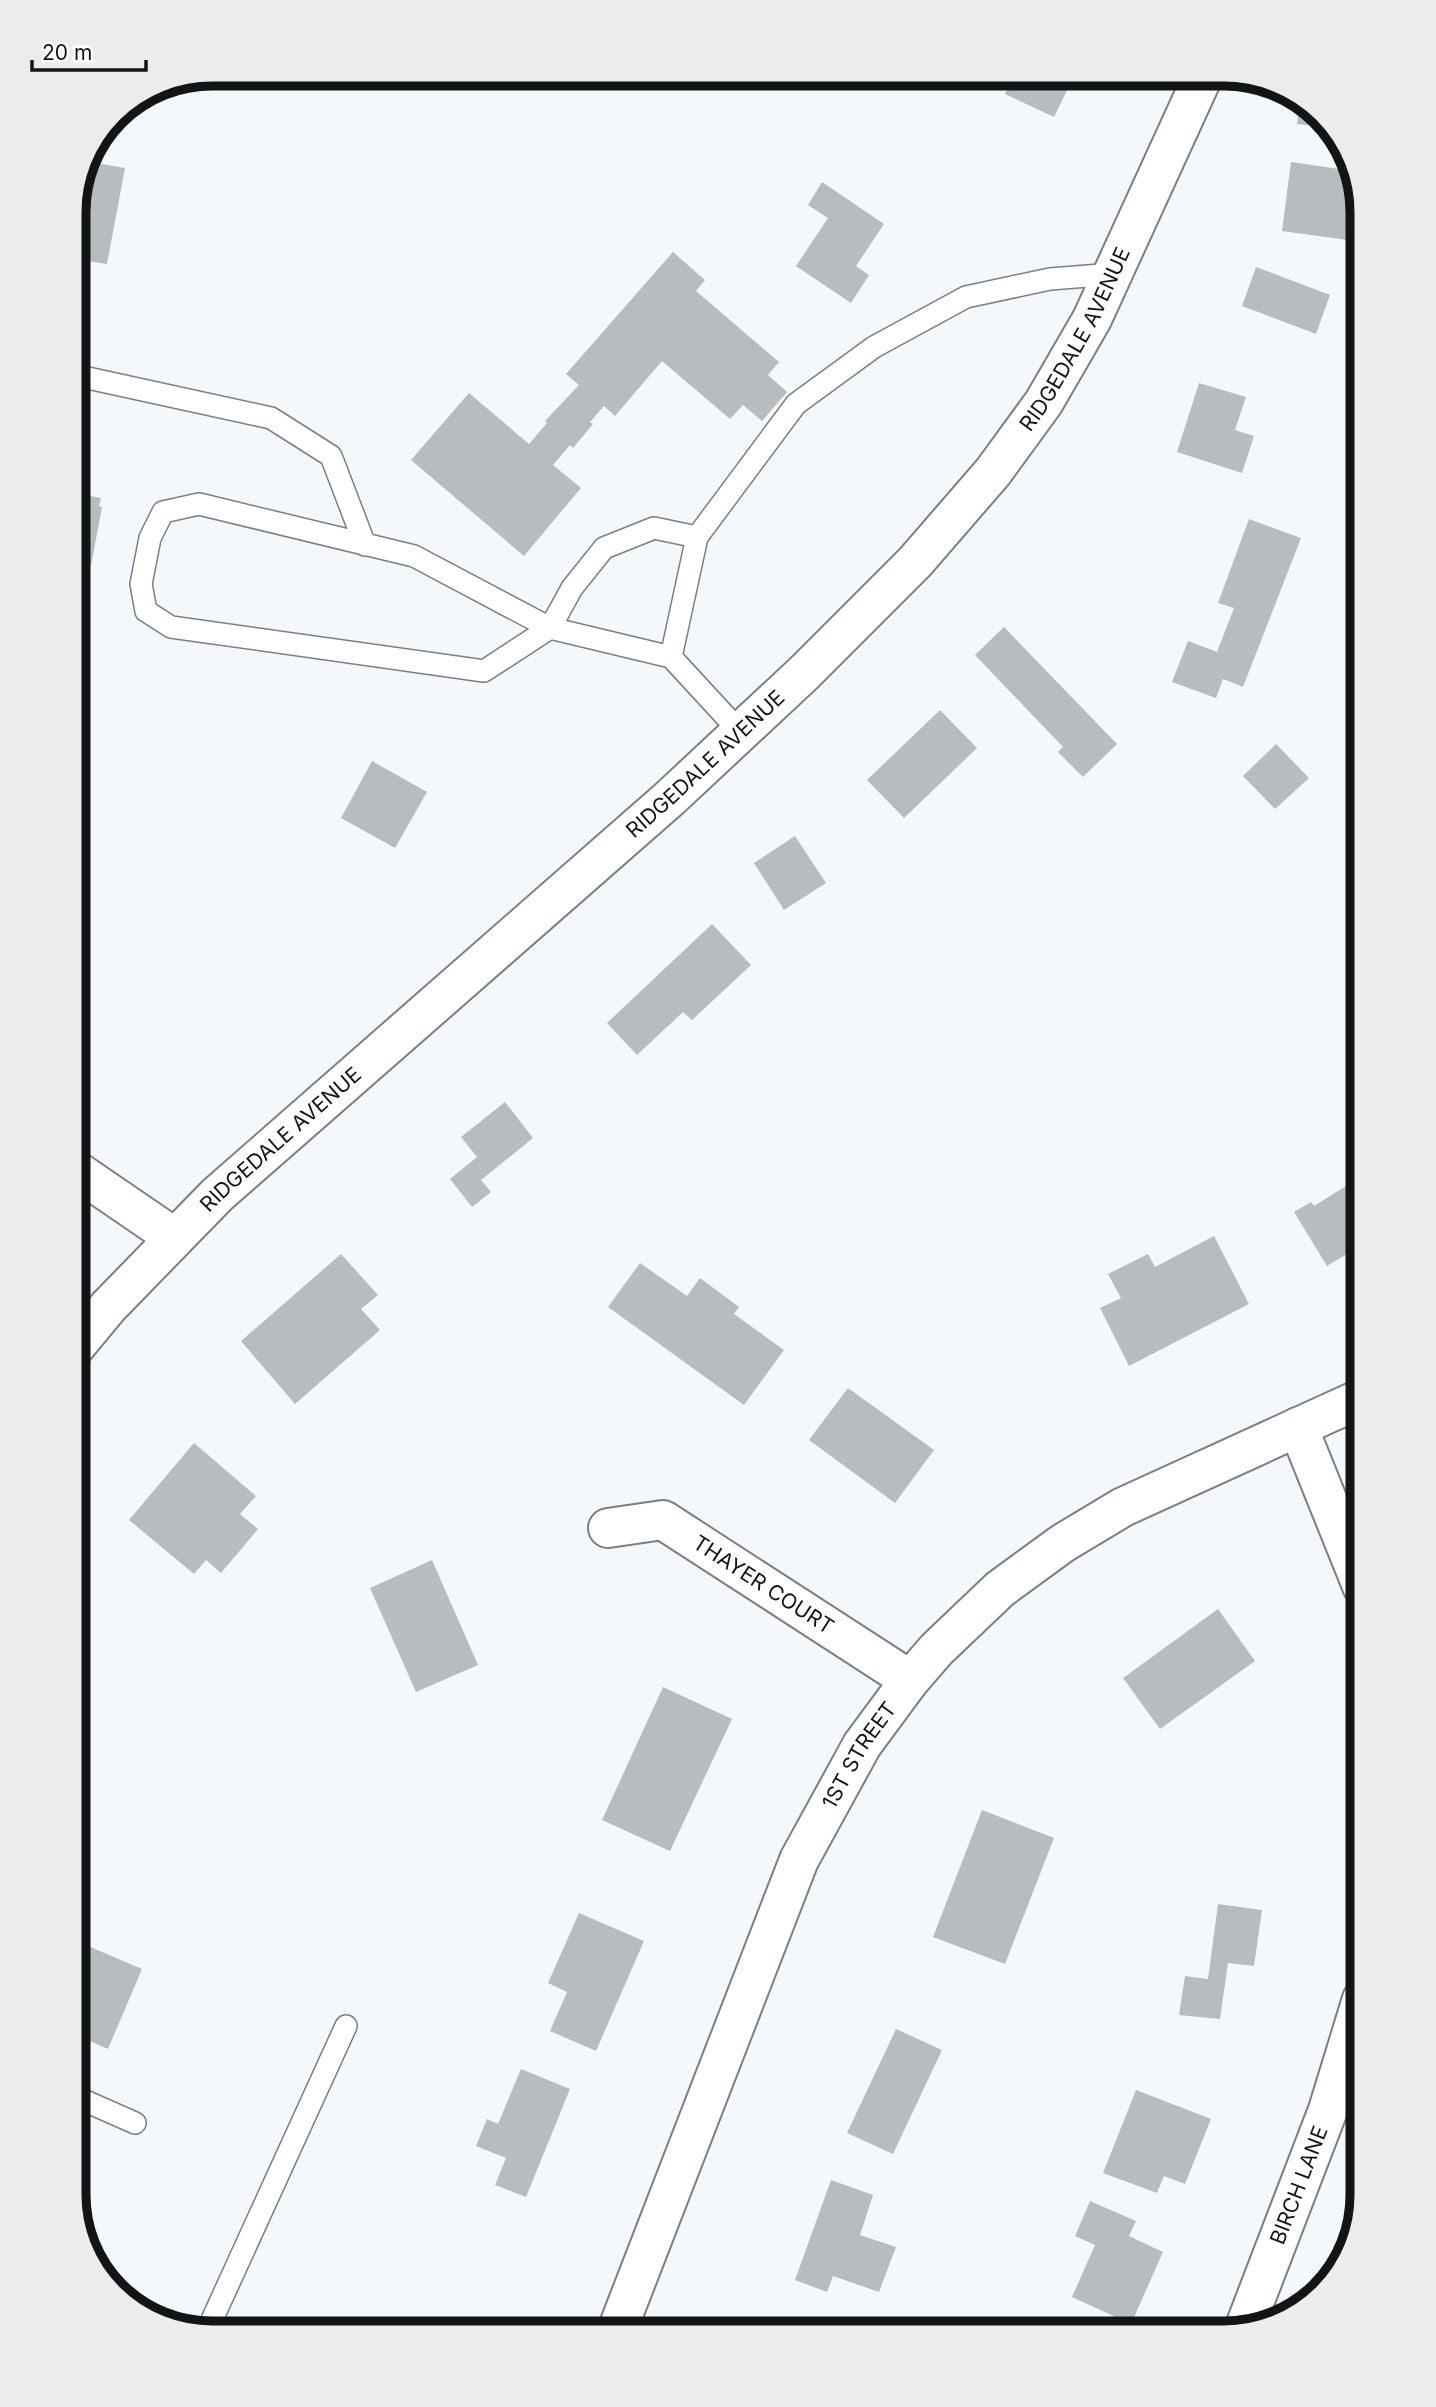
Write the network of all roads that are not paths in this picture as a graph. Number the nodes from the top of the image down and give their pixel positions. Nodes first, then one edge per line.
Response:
1 (1198, 86) edge
2 (1112, 274) junction
3 (86, 378) edge
4 (697, 537) junction
5 (365, 545) junction
6 (550, 628) junction
7 (671, 657) junction
8 (741, 733) junction
9 (86, 1177) edge
10 (175, 1238) junction
11 (86, 1334) edge
12 (1350, 1404) edge
13 (1298, 1427) junction
14 (608, 1528) dead end
15 (1350, 1554) edge
16 (910, 1680) junction
17 (346, 2026) dead end
18 (1350, 2040) edge
19 (86, 2101) edge
20 (135, 2123) dead end
21 (1248, 2319) edge
22 (211, 2321) edge
23 (621, 2321) edge

1 - 2 street, RIDGEDALE AVENUE
2 - 4 lane
2 - 8 street, RIDGEDALE AVENUE
3 - 5 lane
4 - 6 lane
4 - 7 lane
5 - 6 lane
5 - 6 lane
6 - 7 lane
7 - 8 lane
8 - 10 street, RIDGEDALE AVENUE
9 - 10 street
10 - 11 street, RIDGEDALE AVENUE
12 - 13 street, 1ST STREET
13 - 15 street
13 - 16 street, 1ST STREET
14 - 16 street, THAYER COURT
16 - 23 street, 1ST STREET
17 - 22 lane
18 - 21 street, BIRCH LANE
19 - 20 lane

